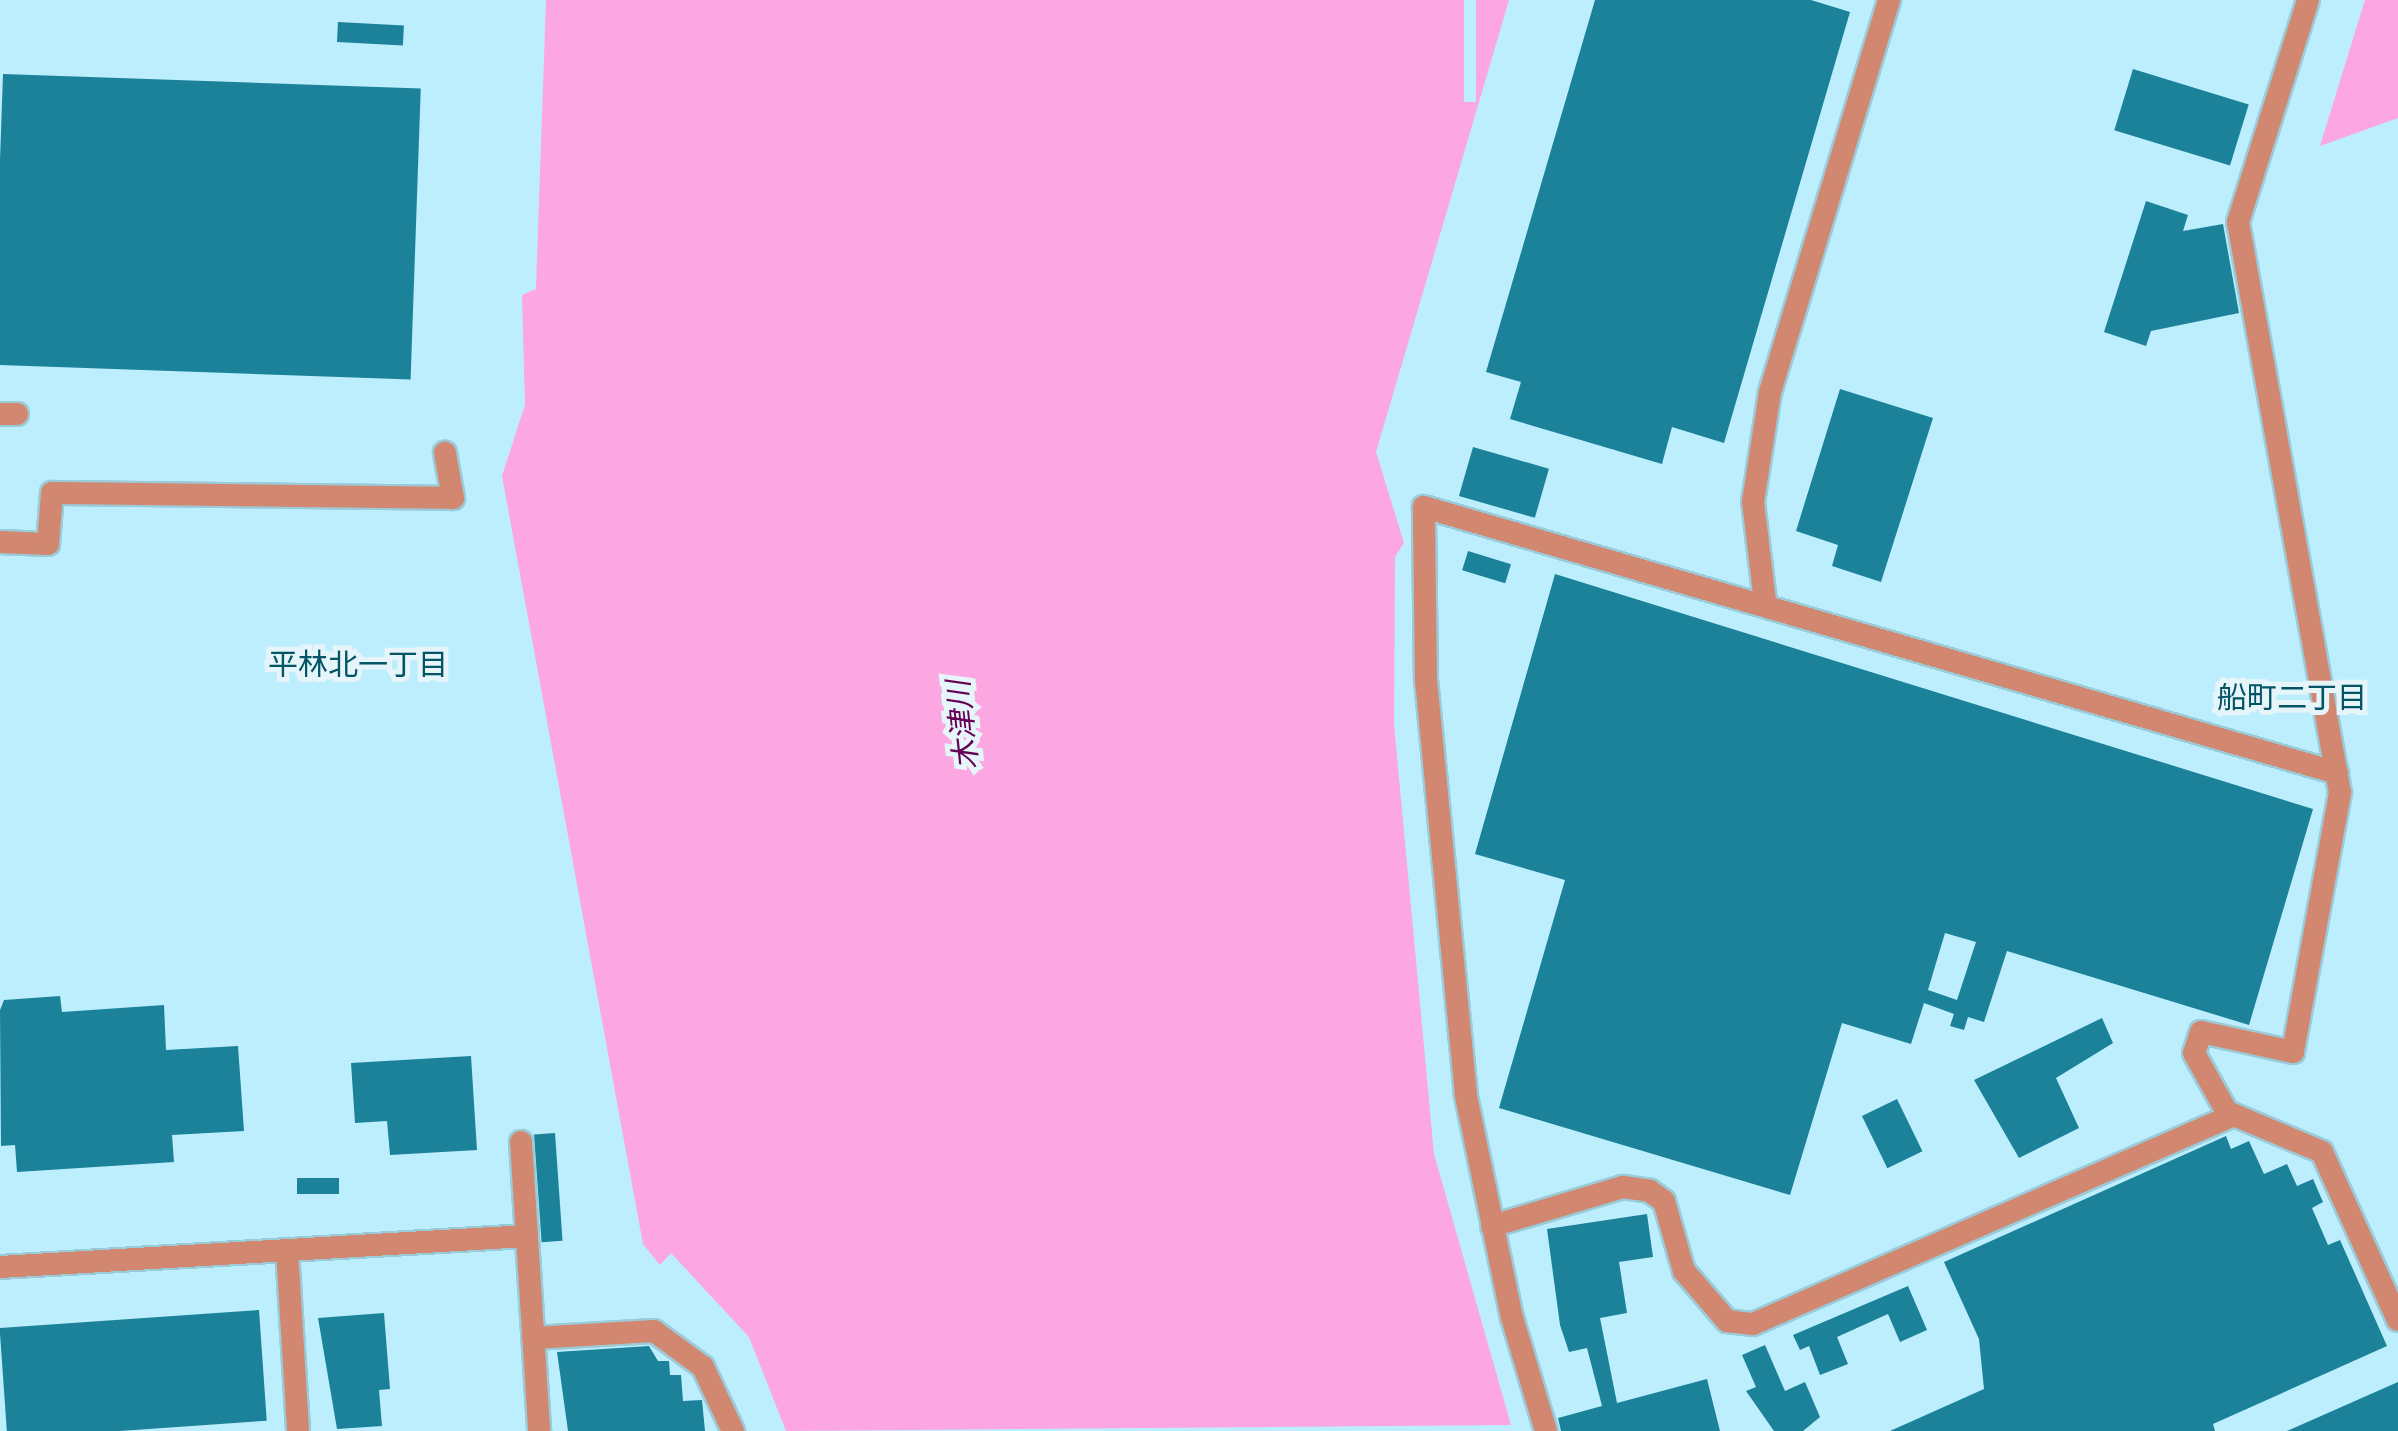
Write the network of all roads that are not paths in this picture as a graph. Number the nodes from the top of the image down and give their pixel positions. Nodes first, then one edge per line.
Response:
1 (1888, 0) edge
2 (2308, 0) edge
3 (445, 454) dead end
4 (0, 542) edge
5 (1765, 601) junction
6 (2336, 773) junction
7 (2234, 1115) junction
8 (520, 1142) dead end
9 (1492, 1226) junction
10 (526, 1236) junction
11 (287, 1250) junction
12 (0, 1267) edge
13 (2398, 1320) edge
14 (533, 1338) junction
15 (298, 1431) edge
16 (539, 1431) edge
17 (733, 1431) edge
18 (1546, 1431) edge

1 - 5 lane
2 - 6 lane
3 - 4 lane
5 - 6 lane
5 - 9 lane
6 - 7 lane
7 - 9 lane
7 - 13 lane
8 - 10 lane
9 - 18 lane
10 - 11 lane
10 - 14 lane
11 - 12 lane
11 - 15 lane
14 - 16 lane
14 - 17 lane

